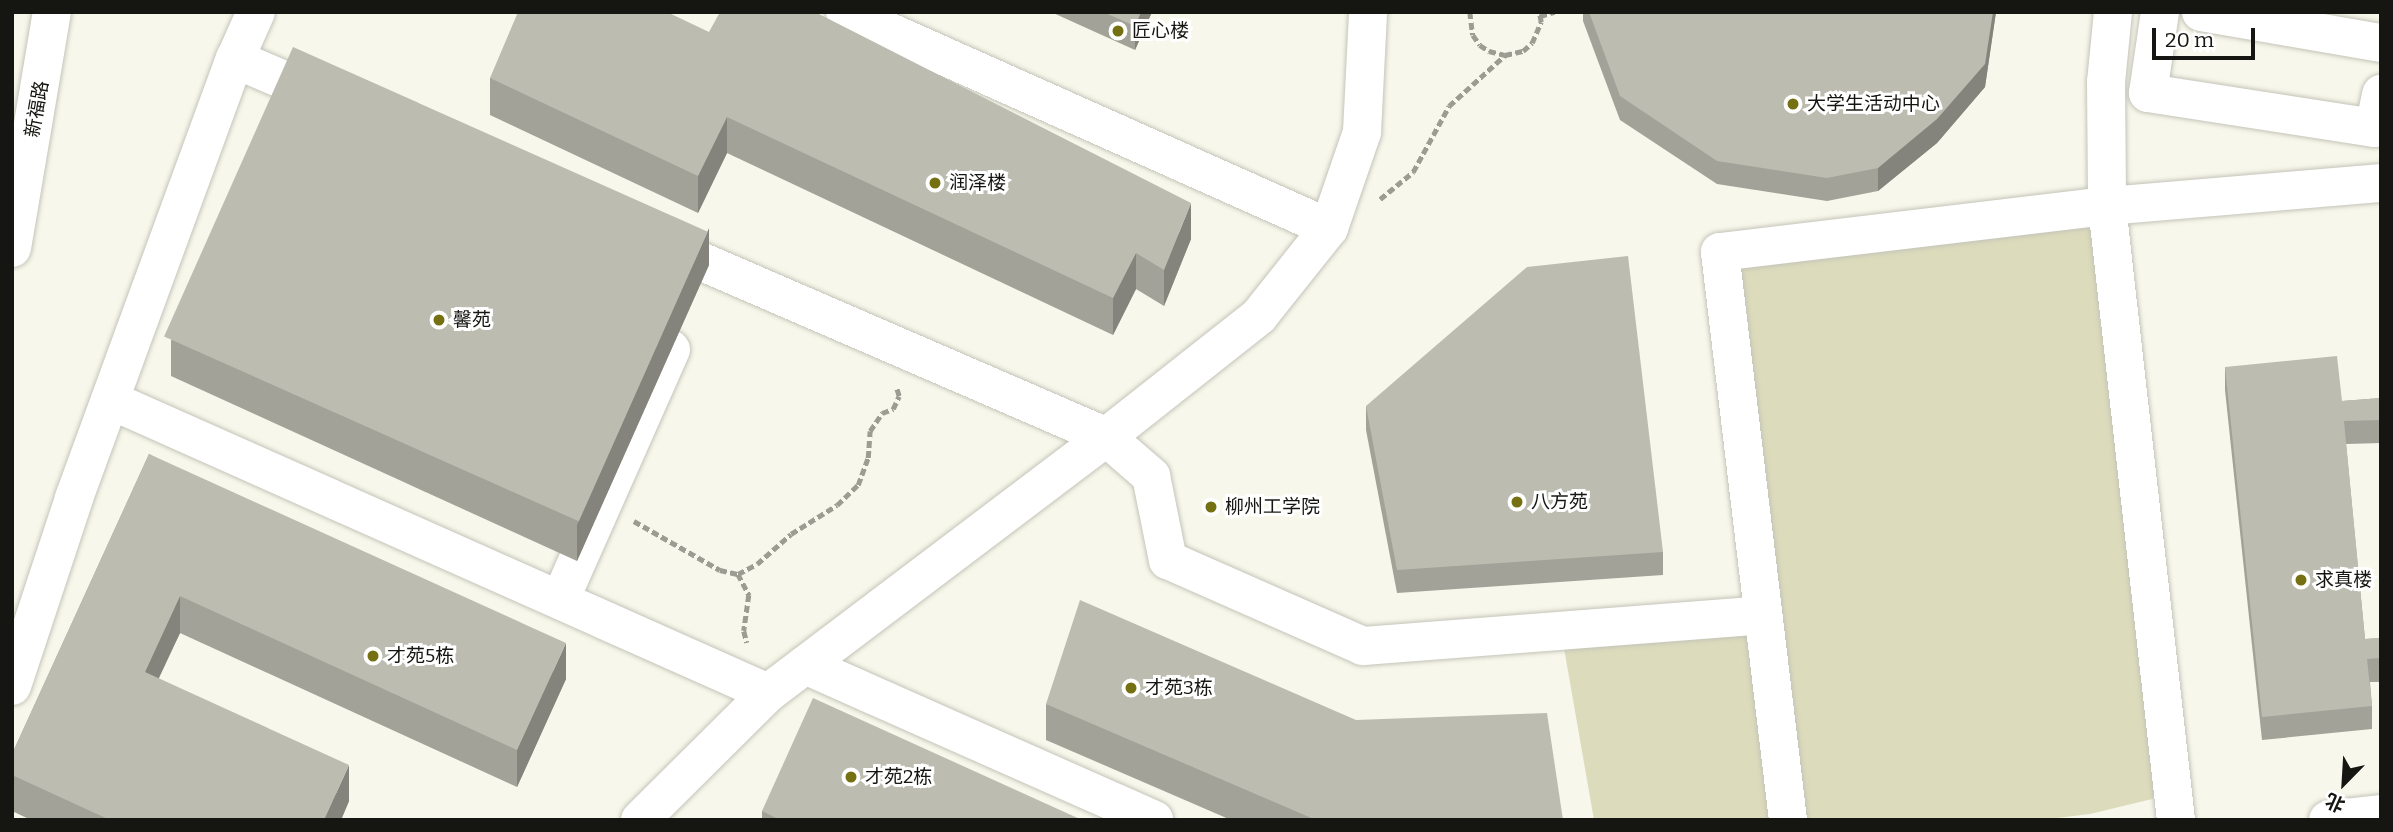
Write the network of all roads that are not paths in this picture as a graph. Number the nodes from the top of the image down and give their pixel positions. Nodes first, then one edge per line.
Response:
1 (52, 12) edge
2 (256, 12) edge
3 (845, 12) edge
4 (1368, 12) edge
5 (2113, 12) edge
6 (2160, 12) edge
7 (2201, 12) edge
8 (2381, 43) edge
9 (235, 59) junction
10 (2381, 94) edge
11 (356, 111) edge
12 (2381, 183) edge
13 (2107, 206) junction
14 (1329, 228) junction
15 (634, 232) edge
16 (12, 248) edge
17 (709, 265) junction
18 (110, 400) junction
19 (1106, 437) junction
20 (560, 600) junction
21 (1763, 615) junction
22 (806, 665) junction
23 (12, 686) edge
24 (768, 693) junction
25 (2381, 814) edge
26 (640, 820) edge
27 (1154, 820) edge
28 (1788, 820) edge
29 (2176, 820) edge
30 (2328, 820) edge

1 - 16 street, 新福路
2 - 9 street
3 - 14 street
4 - 14 street
5 - 13 street
6 - 10 street
7 - 8 street
9 - 11 street
9 - 18 street
12 - 13 street
13 - 21 street
13 - 29 street
14 - 19 street
15 - 17 street
17 - 19 street
17 - 20 street
18 - 20 street
18 - 23 street
19 - 21 street
19 - 22 street
20 - 24 street
21 - 28 street
22 - 24 street
22 - 27 street
24 - 26 street
25 - 30 street

